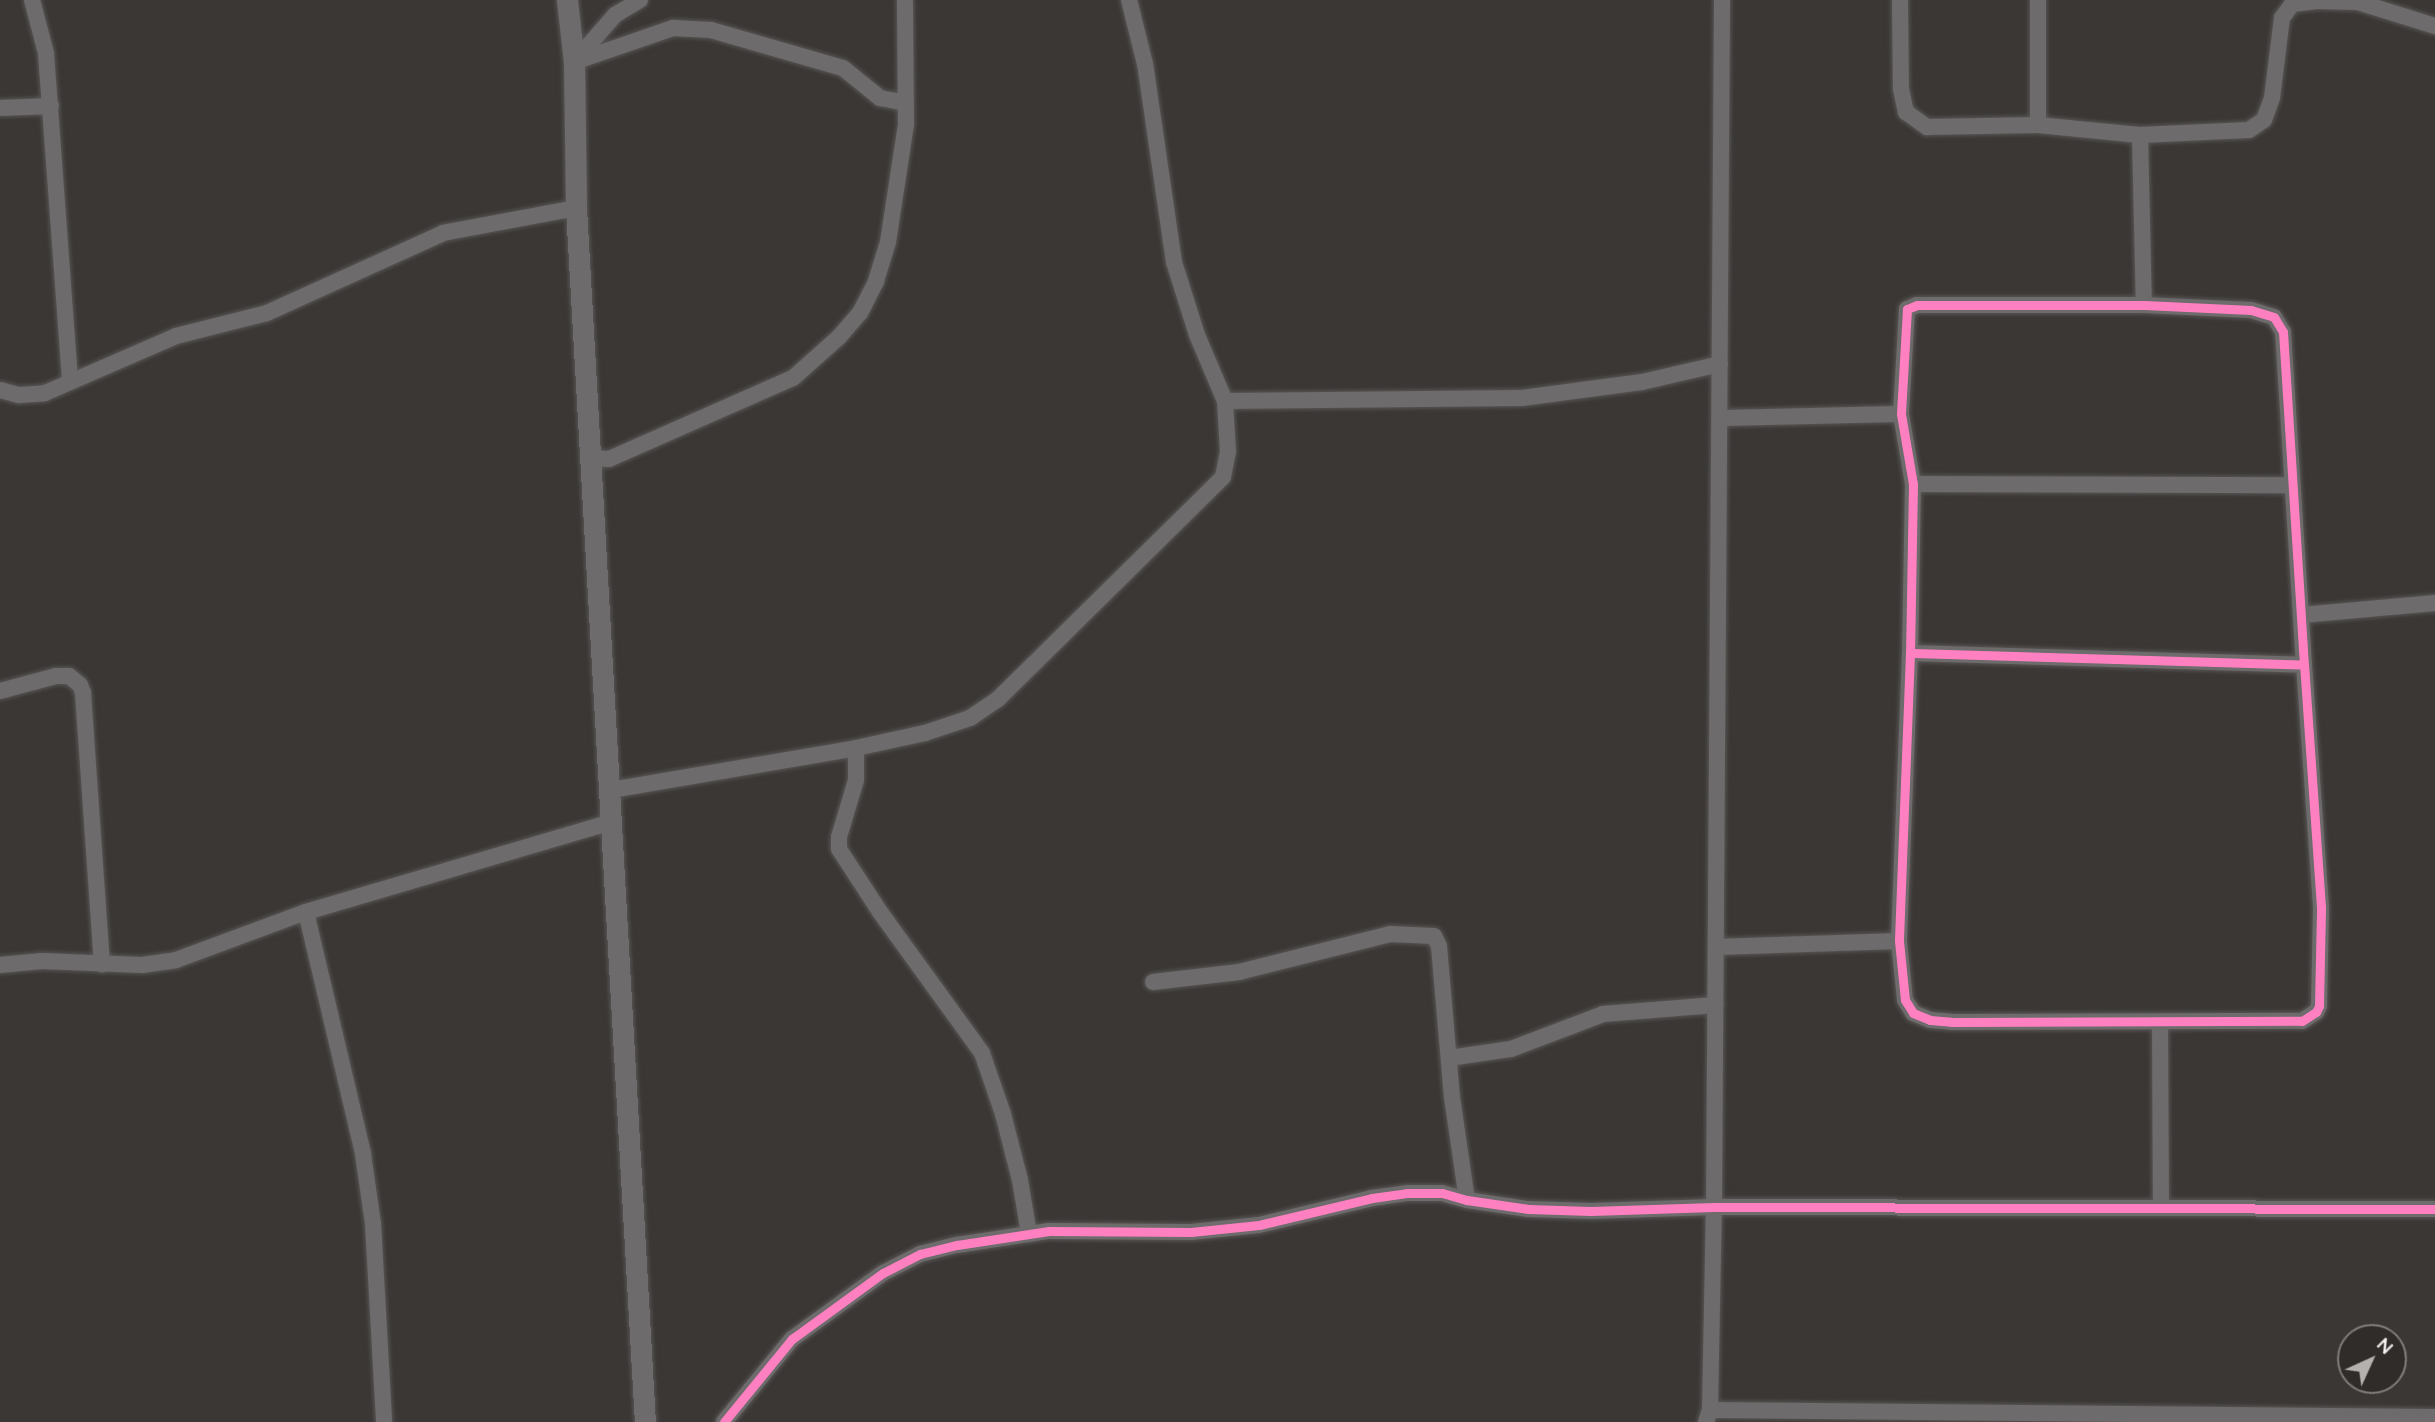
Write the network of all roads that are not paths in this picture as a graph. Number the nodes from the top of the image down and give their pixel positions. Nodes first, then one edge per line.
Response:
1 (32, 0) edge
2 (567, 0) edge
3 (640, 0) edge
4 (905, 0) edge
5 (1129, 0) edge
6 (1722, 0) edge
7 (1900, 0) edge
8 (2038, 0) edge
9 (2358, 1) edge
10 (2435, 26) edge
11 (575, 62) junction
12 (906, 103) junction
13 (51, 106) junction
14 (0, 108) edge
15 (2038, 125) junction
16 (2140, 135) junction
17 (576, 208) junction
18 (2144, 304) junction
19 (1720, 365) junction
20 (70, 382) junction
21 (0, 390) edge
22 (1225, 401) junction
23 (1901, 414) junction
24 (1720, 418) junction
25 (590, 457) junction
26 (1913, 484) junction
27 (2291, 485) junction
28 (2435, 603) edge
29 (2301, 615) junction
30 (1910, 653) junction
31 (2304, 665) junction
32 (0, 691) edge
33 (856, 748) junction
34 (611, 790) junction
35 (612, 822) junction
36 (306, 912) junction
37 (1899, 941) junction
38 (1716, 947) junction
39 (102, 964) junction
40 (0, 965) edge
41 (1153, 982) dead end
42 (1716, 1005) junction
43 (2160, 1023) junction
44 (1449, 1058) junction
45 (1467, 1200) junction
46 (1714, 1207) junction
47 (2161, 1208) junction
48 (2435, 1209) edge
49 (1029, 1234) junction
50 (1708, 1416) edge
51 (2435, 1417) edge
52 (384, 1422) edge
53 (645, 1422) edge
54 (724, 1422) edge

1 - 13 street
2 - 11 street
3 - 11 street
4 - 12 street
5 - 22 street
6 - 19 street
7 - 15 street
8 - 15 street
9 - 10 street
9 - 16 street
11 - 12 street
11 - 17 street
12 - 25 street
13 - 14 street
13 - 20 street
15 - 16 street
16 - 18 street
17 - 20 street
17 - 25 street
18 - 23 street
18 - 27 street
19 - 22 street
19 - 24 street
20 - 21 street
22 - 33 street
23 - 24 street
23 - 26 street
24 - 38 street
25 - 34 street
26 - 27 street
26 - 30 street
27 - 29 street
28 - 29 street
29 - 31 street
30 - 31 street
30 - 37 street
31 - 43 street
32 - 39 street
33 - 34 street
33 - 49 street
34 - 35 street
35 - 36 street
35 - 53 street
36 - 39 street
36 - 52 street
37 - 38 street
37 - 43 street
38 - 42 street
39 - 40 street
41 - 44 street
42 - 44 street
42 - 46 street
43 - 47 street
44 - 45 street
45 - 46 street
45 - 49 street
46 - 47 street
46 - 50 street
47 - 48 street
49 - 54 street
50 - 51 street

